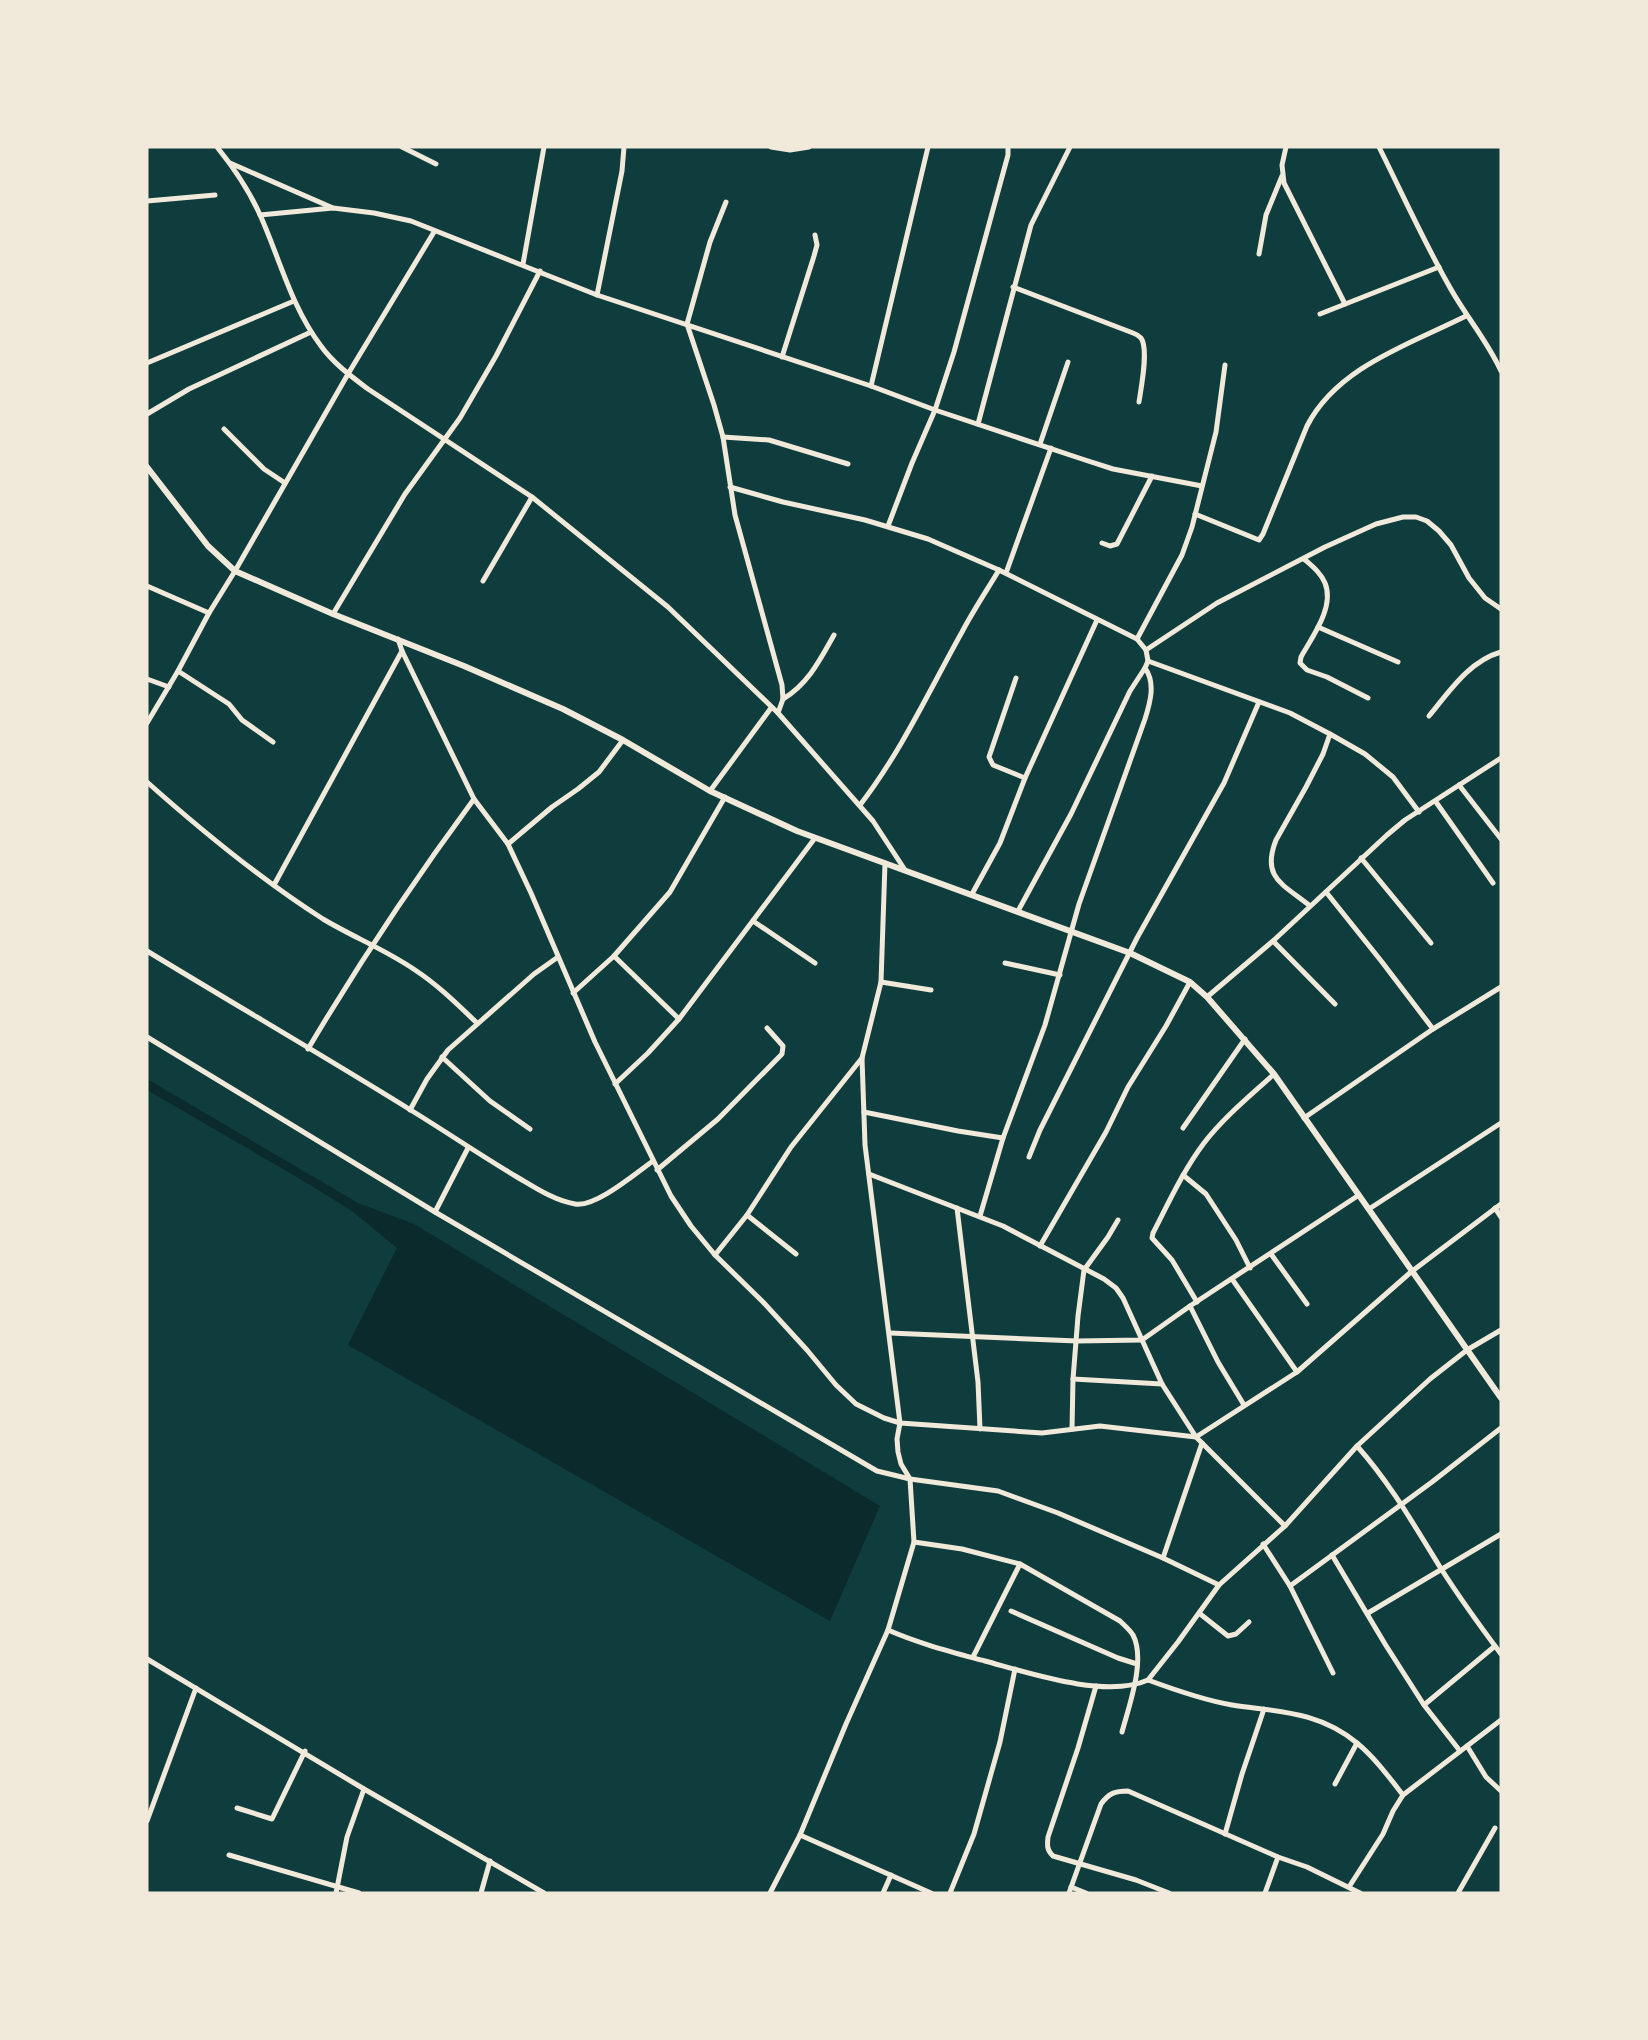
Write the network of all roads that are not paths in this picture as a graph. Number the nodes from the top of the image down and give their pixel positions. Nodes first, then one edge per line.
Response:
1 (217, 147) edge
2 (402, 147) edge
3 (544, 147) edge
4 (624, 147) edge
5 (771, 147) edge
6 (809, 147) edge
7 (928, 147) edge
8 (1008, 147) edge
9 (1070, 147) edge
10 (1286, 147) edge
11 (1379, 147) edge
12 (230, 163) junction
13 (436, 164) dead end
14 (1282, 176) junction
15 (215, 195) dead end
16 (147, 201) edge
17 (726, 202) dead end
18 (333, 208) junction
19 (260, 215) junction
20 (434, 232) junction
21 (815, 235) dead end
22 (1259, 254) dead end
23 (523, 264) junction
24 (1438, 267) junction
25 (540, 271) junction
26 (1013, 287) junction
27 (597, 295) junction
28 (294, 301) junction
29 (1345, 304) junction
30 (1320, 314) dead end
31 (1466, 316) junction
32 (687, 324) junction
33 (311, 332) junction
34 (782, 357) junction
35 (1499, 359) edge
36 (1068, 362) dead end
37 (147, 363) edge
38 (1225, 365) dead end
39 (1501, 371) edge
40 (348, 374) junction
41 (871, 386) junction
42 (1139, 402) dead end
43 (935, 410) junction
44 (147, 414) edge
45 (978, 424) junction
46 (224, 429) dead end
47 (723, 437) junction
48 (445, 439) junction
49 (1040, 444) junction
50 (1051, 448) junction
51 (848, 464) dead end
52 (148, 471) edge
53 (1152, 476) junction
54 (285, 483) junction
55 (1202, 486) junction
56 (730, 487) junction
57 (532, 497) junction
58 (1195, 514) junction
59 (888, 526) junction
60 (1102, 543) dead end
61 (1304, 559) junction
62 (999, 570) junction
63 (235, 571) junction
64 (1006, 573) junction
65 (483, 581) dead end
66 (147, 586) edge
67 (1501, 609) edge
68 (208, 613) junction
69 (333, 614) junction
70 (1097, 620) junction
71 (1318, 627) junction
72 (834, 635) dead end
73 (398, 639) junction
74 (1137, 639) junction
75 (1146, 650) junction
76 (402, 651) junction
77 (1501, 652) edge
78 (1148, 661) junction
79 (1398, 662) dead end
80 (1145, 668) junction
81 (178, 671) junction
82 (1016, 678) dead end
83 (147, 679) edge
84 (169, 687) junction
85 (1368, 698) dead end
86 (783, 699) junction
87 (1259, 702) junction
88 (771, 708) junction
89 (778, 714) junction
90 (1429, 716) dead end
91 (147, 723) edge
92 (1330, 734) junction
93 (623, 740) junction
94 (273, 742) dead end
95 (1501, 758) edge
96 (1025, 778) junction
97 (147, 782) edge
98 (1459, 785) junction
99 (710, 791) junction
100 (725, 797) junction
101 (474, 799) junction
102 (1436, 802) junction
103 (860, 805) junction
104 (1419, 812) junction
105 (815, 838) junction
106 (1501, 839) edge
107 (508, 844) junction
108 (1361, 858) junction
109 (885, 863) junction
110 (905, 870) junction
111 (1493, 883) dead end
112 (274, 885) junction
113 (1326, 892) junction
114 (972, 894) junction
115 (1310, 906) junction
116 (1018, 911) junction
117 (753, 921) junction
118 (1071, 931) junction
119 (1273, 941) junction
120 (1431, 943) dead end
121 (372, 944) junction
122 (147, 951) edge
123 (1130, 953) junction
124 (614, 956) junction
125 (558, 957) junction
126 (814, 963) dead end
127 (1005, 963) dead end
128 (1060, 975) junction
129 (881, 982) junction
130 (1190, 982) junction
131 (1501, 987) edge
132 (931, 990) dead end
133 (573, 993) junction
134 (1207, 997) junction
135 (1335, 1004) dead end
136 (679, 1019) junction
137 (477, 1023) junction
138 (767, 1029) dead end
139 (1433, 1029) junction
140 (147, 1037) edge
141 (1245, 1039) junction
142 (308, 1049) junction
143 (442, 1057) junction
144 (862, 1059) junction
145 (1274, 1074) junction
146 (615, 1084) junction
147 (411, 1110) junction
148 (864, 1112) junction
149 (1304, 1119) junction
150 (1501, 1123) edge
151 (1183, 1128) dead end
152 (530, 1129) dead end
153 (1003, 1138) junction
154 (468, 1148) junction
155 (1029, 1157) dead end
156 (653, 1161) junction
157 (657, 1170) junction
158 (869, 1174) junction
159 (1183, 1174) junction
160 (1359, 1195) junction
161 (1501, 1204) edge
162 (957, 1208) junction
163 (1495, 1208) junction
164 (1369, 1209) junction
165 (435, 1212) junction
166 (747, 1215) junction
167 (980, 1216) junction
168 (1501, 1217) edge
169 (1118, 1220) dead end
170 (1040, 1246) junction
171 (796, 1254) dead end
172 (1271, 1254) junction
173 (716, 1255) junction
174 (1250, 1268) junction
175 (1084, 1270) junction
176 (1411, 1272) junction
177 (1232, 1279) junction
178 (1197, 1302) junction
179 (1306, 1304) dead end
180 (1190, 1306) junction
181 (1501, 1330) edge
182 (890, 1333) junction
183 (973, 1336) junction
184 (1142, 1340) junction
185 (1077, 1341) junction
186 (1467, 1350) junction
187 (1297, 1371) junction
188 (1073, 1379) junction
189 (1161, 1384) junction
190 (1501, 1398) edge
191 (1244, 1404) junction
192 (900, 1423) junction
193 (980, 1428) junction
194 (1501, 1428) edge
195 (1072, 1429) junction
196 (1196, 1437) junction
197 (1202, 1443) junction
198 (1357, 1446) junction
199 (910, 1479) junction
200 (1401, 1504) junction
201 (1285, 1526) junction
202 (1501, 1534) edge
203 (914, 1542) junction
204 (1263, 1544) junction
205 (1332, 1555) junction
206 (1163, 1558) junction
207 (1020, 1564) junction
208 (1441, 1569) junction
209 (1219, 1585) junction
210 (1290, 1586) junction
211 (1011, 1611) dead end
212 (1199, 1613) junction
213 (1368, 1613) junction
214 (1249, 1622) dead end
215 (888, 1630) junction
216 (1495, 1646) junction
217 (1501, 1654) edge
218 (973, 1657) junction
219 (147, 1659) edge
220 (1137, 1664) junction
221 (1015, 1669) junction
222 (1333, 1673) dead end
223 (1148, 1680) junction
224 (1096, 1686) junction
225 (1134, 1686) junction
226 (196, 1688) junction
227 (1424, 1705) junction
228 (1264, 1709) junction
229 (1501, 1720) edge
230 (1122, 1732) dead end
231 (1357, 1743) junction
232 (1467, 1746) junction
233 (304, 1751) junction
234 (1460, 1751) junction
235 (1335, 1784) dead end
236 (364, 1789) junction
237 (1501, 1791) edge
238 (1403, 1794) junction
239 (237, 1808) dead end
240 (147, 1821) edge
241 (1495, 1828) dead end
242 (1225, 1834) junction
243 (800, 1835) junction
244 (229, 1855) dead end
245 (1278, 1857) junction
246 (490, 1860) junction
247 (1080, 1862) junction
248 (891, 1875) junction
249 (337, 1885) junction
250 (1349, 1887) junction
251 (1070, 1890) edge
252 (336, 1893) edge
253 (359, 1893) edge
254 (481, 1893) edge
255 (544, 1893) edge
256 (770, 1893) edge
257 (883, 1893) edge
258 (931, 1893) edge
259 (950, 1893) edge
260 (1086, 1893) edge
261 (1169, 1893) edge
262 (1265, 1893) edge
263 (1360, 1893) edge
264 (1458, 1893) edge

1 - 12 street
2 - 13 street
3 - 23 street
4 - 27 street
5 - 6 street
7 - 41 street
8 - 43 street
9 - 26 street
10 - 14 street
11 - 24 street
12 - 18 street
12 - 19 street
14 - 22 street
14 - 29 street
15 - 16 street
17 - 32 street
18 - 19 street
18 - 20 street
19 - 28 street
20 - 23 street
20 - 40 street
21 - 34 street
23 - 25 street
24 - 29 street
24 - 31 street
25 - 27 street
25 - 48 street
26 - 42 street
26 - 45 street
27 - 32 street
28 - 33 street
28 - 37 street
29 - 30 street
31 - 35 street
31 - 58 street
32 - 34 street
32 - 47 street
33 - 40 street
33 - 44 street
34 - 41 street
35 - 39 street
36 - 49 street
38 - 55 street
40 - 48 street
40 - 54 street
41 - 43 street
43 - 45 street
43 - 59 street
45 - 49 street
46 - 54 street
47 - 51 street
47 - 56 street
48 - 57 street
48 - 69 street
49 - 50 street
50 - 53 street
50 - 64 street
52 - 63 street
53 - 55 street
53 - 60 street
54 - 63 street
55 - 58 street
56 - 59 street
56 - 86 street
57 - 65 street
57 - 88 street
58 - 74 street
59 - 62 street
61 - 67 street
61 - 71 street
61 - 75 street
62 - 64 street
62 - 103 street
63 - 68 street
63 - 69 street
64 - 70 street
66 - 68 street
68 - 81 street
69 - 73 street
70 - 74 street
70 - 96 street
71 - 79 street
71 - 85 street
72 - 86 street
73 - 76 street
73 - 93 street
74 - 75 street
75 - 78 street
76 - 101 street
76 - 112 street
77 - 90 street
78 - 80 street
78 - 87 street
80 - 116 street
80 - 118 street
81 - 84 street
81 - 94 street
82 - 96 street
83 - 84 street
84 - 91 street
86 - 89 street
87 - 92 street
87 - 123 street
88 - 89 street
88 - 99 street
89 - 103 street
92 - 104 street
92 - 115 street
93 - 99 street
93 - 107 street
95 - 98 street
96 - 114 street
97 - 112 street
98 - 102 street
98 - 106 street
99 - 100 street
100 - 105 street
100 - 124 street
101 - 107 street
101 - 121 street
102 - 104 street
102 - 111 street
103 - 110 street
104 - 108 street
105 - 109 street
105 - 117 street
107 - 125 street
108 - 113 street
108 - 120 street
109 - 110 street
109 - 129 street
110 - 114 street
112 - 121 street
113 - 115 street
113 - 139 street
114 - 116 street
115 - 119 street
116 - 118 street
117 - 126 street
117 - 136 street
118 - 123 street
118 - 128 street
119 - 134 street
119 - 135 street
121 - 137 street
121 - 142 street
122 - 142 street
123 - 130 street
123 - 155 street
124 - 133 street
124 - 136 street
125 - 133 street
125 - 137 street
127 - 128 street
128 - 153 street
129 - 132 street
129 - 144 street
130 - 134 street
130 - 170 street
131 - 139 street
133 - 146 street
134 - 141 street
136 - 146 street
137 - 143 street
138 - 157 street
139 - 149 street
140 - 165 street
141 - 145 street
141 - 151 street
142 - 147 street
143 - 147 street
143 - 152 street
144 - 148 street
144 - 166 street
145 - 149 street
145 - 159 street
146 - 156 street
147 - 154 street
148 - 153 street
148 - 158 street
149 - 160 street
150 - 164 street
153 - 167 street
154 - 156 street
154 - 165 street
156 - 157 street
157 - 173 street
158 - 162 street
158 - 182 street
159 - 174 street
159 - 178 street
160 - 164 street
160 - 172 street
161 - 163 street
162 - 167 street
162 - 183 street
163 - 168 street
163 - 176 street
164 - 176 street
165 - 199 street
166 - 171 street
166 - 173 street
167 - 170 street
169 - 175 street
170 - 175 street
172 - 174 street
172 - 179 street
173 - 192 street
174 - 177 street
175 - 184 street
175 - 185 street
176 - 186 street
176 - 187 street
177 - 178 street
177 - 187 street
178 - 180 street
180 - 184 street
180 - 191 street
181 - 186 street
182 - 183 street
182 - 192 street
183 - 185 street
183 - 193 street
184 - 185 street
184 - 189 street
185 - 188 street
186 - 190 street
186 - 198 street
187 - 191 street
188 - 189 street
188 - 195 street
189 - 196 street
191 - 196 street
192 - 193 street
192 - 199 street
193 - 195 street
194 - 200 street
195 - 196 street
196 - 197 street
197 - 201 street
197 - 206 street
198 - 200 street
198 - 201 street
199 - 203 street
199 - 206 street
200 - 205 street
200 - 208 street
201 - 204 street
202 - 208 street
203 - 207 street
203 - 215 street
204 - 209 street
204 - 210 street
205 - 210 street
205 - 213 street
206 - 209 street
207 - 218 street
207 - 220 street
208 - 213 street
208 - 216 street
209 - 212 street
210 - 222 street
211 - 220 street
212 - 214 street
212 - 223 street
213 - 227 street
215 - 218 street
215 - 243 street
216 - 217 street
216 - 227 street
218 - 221 street
219 - 226 street
220 - 225 street
221 - 224 street
221 - 259 street
223 - 225 street
223 - 228 street
224 - 225 street
224 - 247 street
225 - 230 street
226 - 233 street
226 - 240 street
227 - 234 street
228 - 231 street
228 - 242 street
229 - 232 street
231 - 235 street
231 - 238 street
232 - 234 street
232 - 237 street
233 - 236 street
233 - 239 street
234 - 238 street
236 - 246 street
236 - 249 street
238 - 250 street
241 - 264 street
242 - 245 street
242 - 247 street
243 - 248 street
243 - 256 street
244 - 249 street
245 - 250 street
245 - 262 street
246 - 254 street
246 - 255 street
247 - 251 street
247 - 261 street
248 - 257 street
248 - 258 street
249 - 252 street
249 - 253 street
250 - 263 street
251 - 260 street

